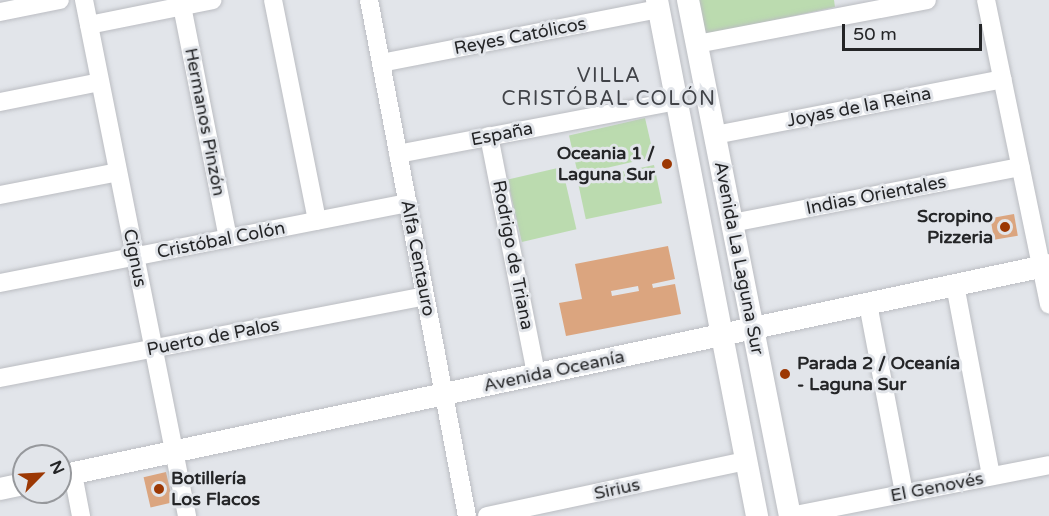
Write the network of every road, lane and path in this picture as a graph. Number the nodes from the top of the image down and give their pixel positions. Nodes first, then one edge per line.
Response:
1 (60, 0) edge
2 (84, 0) edge
3 (213, 0) edge
4 (273, 0) edge
5 (369, 0) edge
6 (688, 0) edge
7 (927, 0) edge
8 (986, 0) edge
9 (657, 5) edge
10 (182, 6) junction
11 (841, 8) edge
12 (0, 12) edge
13 (89, 25) junction
14 (697, 44) junction
15 (381, 63) junction
16 (1003, 79) junction
17 (100, 82) junction
18 (676, 101) junction
19 (0, 102) edge
20 (715, 135) junction
21 (489, 136) junction
22 (398, 153) junction
23 (1021, 167) junction
24 (118, 172) junction
25 (0, 195) edge
26 (408, 203) junction
27 (317, 221) junction
28 (732, 223) junction
29 (228, 238) junction
30 (135, 256) junction
31 (1045, 266) edge
32 (0, 283) edge
33 (955, 285) junction
34 (425, 296) junction
35 (868, 304) junction
36 (1049, 305) edge
37 (753, 328) junction
38 (722, 335) junction
39 (153, 349) junction
40 (536, 374) junction
41 (0, 378) edge
42 (444, 394) junction
43 (173, 452) junction
44 (746, 461) junction
45 (1049, 465) edge
46 (72, 474) edge
47 (991, 476) junction
48 (72, 491) edge
49 (904, 493) junction
50 (81, 516) edge
51 (187, 516) edge
52 (467, 516) edge
53 (487, 516) edge
54 (757, 516) edge
55 (790, 516) edge

1 - 12 street
2 - 13 street, Cignus
3 - 10 street
4 - 27 street
5 - 15 street, Alfa Centauro
6 - 14 street, Avenida La Laguna Sur
7 - 11 street
8 - 16 street
9 - 15 street, Reyes Católicos
9 - 18 street, Avenida La Laguna Sur
10 - 13 street
10 - 29 street, Hermanos Pinzón
11 - 14 street
13 - 17 street, Cignus
14 - 20 street, Avenida La Laguna Sur
15 - 22 street, Alfa Centauro
16 - 20 street, Joyas de la Reina
16 - 23 street
17 - 19 street
17 - 24 street, Cignus
18 - 21 street, España
18 - 38 street, Avenida La Laguna Sur
20 - 28 street, Avenida La Laguna Sur
21 - 22 street, España
21 - 40 street, Rodrigo de Triana
22 - 26 street, Alfa Centauro
23 - 28 street, Indias Orientales
23 - 31 street
24 - 25 street
24 - 30 street, Cignus
26 - 27 street, Cristóbal Colón
26 - 34 street, Alfa Centauro
27 - 29 street, Cristóbal Colón
28 - 37 street, Avenida La Laguna Sur
29 - 30 street, Cristóbal Colón
30 - 32 street, Cristóbal Colón
30 - 39 street, Cignus
31 - 33 street, Avenida Oceanía
31 - 36 street
33 - 35 street, Avenida Oceanía
33 - 47 street
34 - 39 street, Puerto de Palos
34 - 42 street, Alfa Centauro
35 - 37 street, Avenida Oceanía
35 - 49 street
37 - 38 street, Avenida Oceanía
37 - 55 street, Avenida La Laguna Sur
38 - 40 street, Avenida Oceanía
38 - 44 street, Avenida La Laguna Sur
39 - 41 street, Puerto de Palos
39 - 43 street, Cignus
40 - 42 street, Avenida Oceanía
42 - 43 street, Avenida Oceanía
42 - 52 street, Alfa Centauro
43 - 46 street, Avenida Oceanía
43 - 51 street, Cignus
44 - 53 street, Sirius
44 - 54 street, Avenida La Laguna Sur
45 - 47 street, El Genovés
47 - 49 street, El Genovés
48 - 50 street
49 - 55 street, El Genovés

